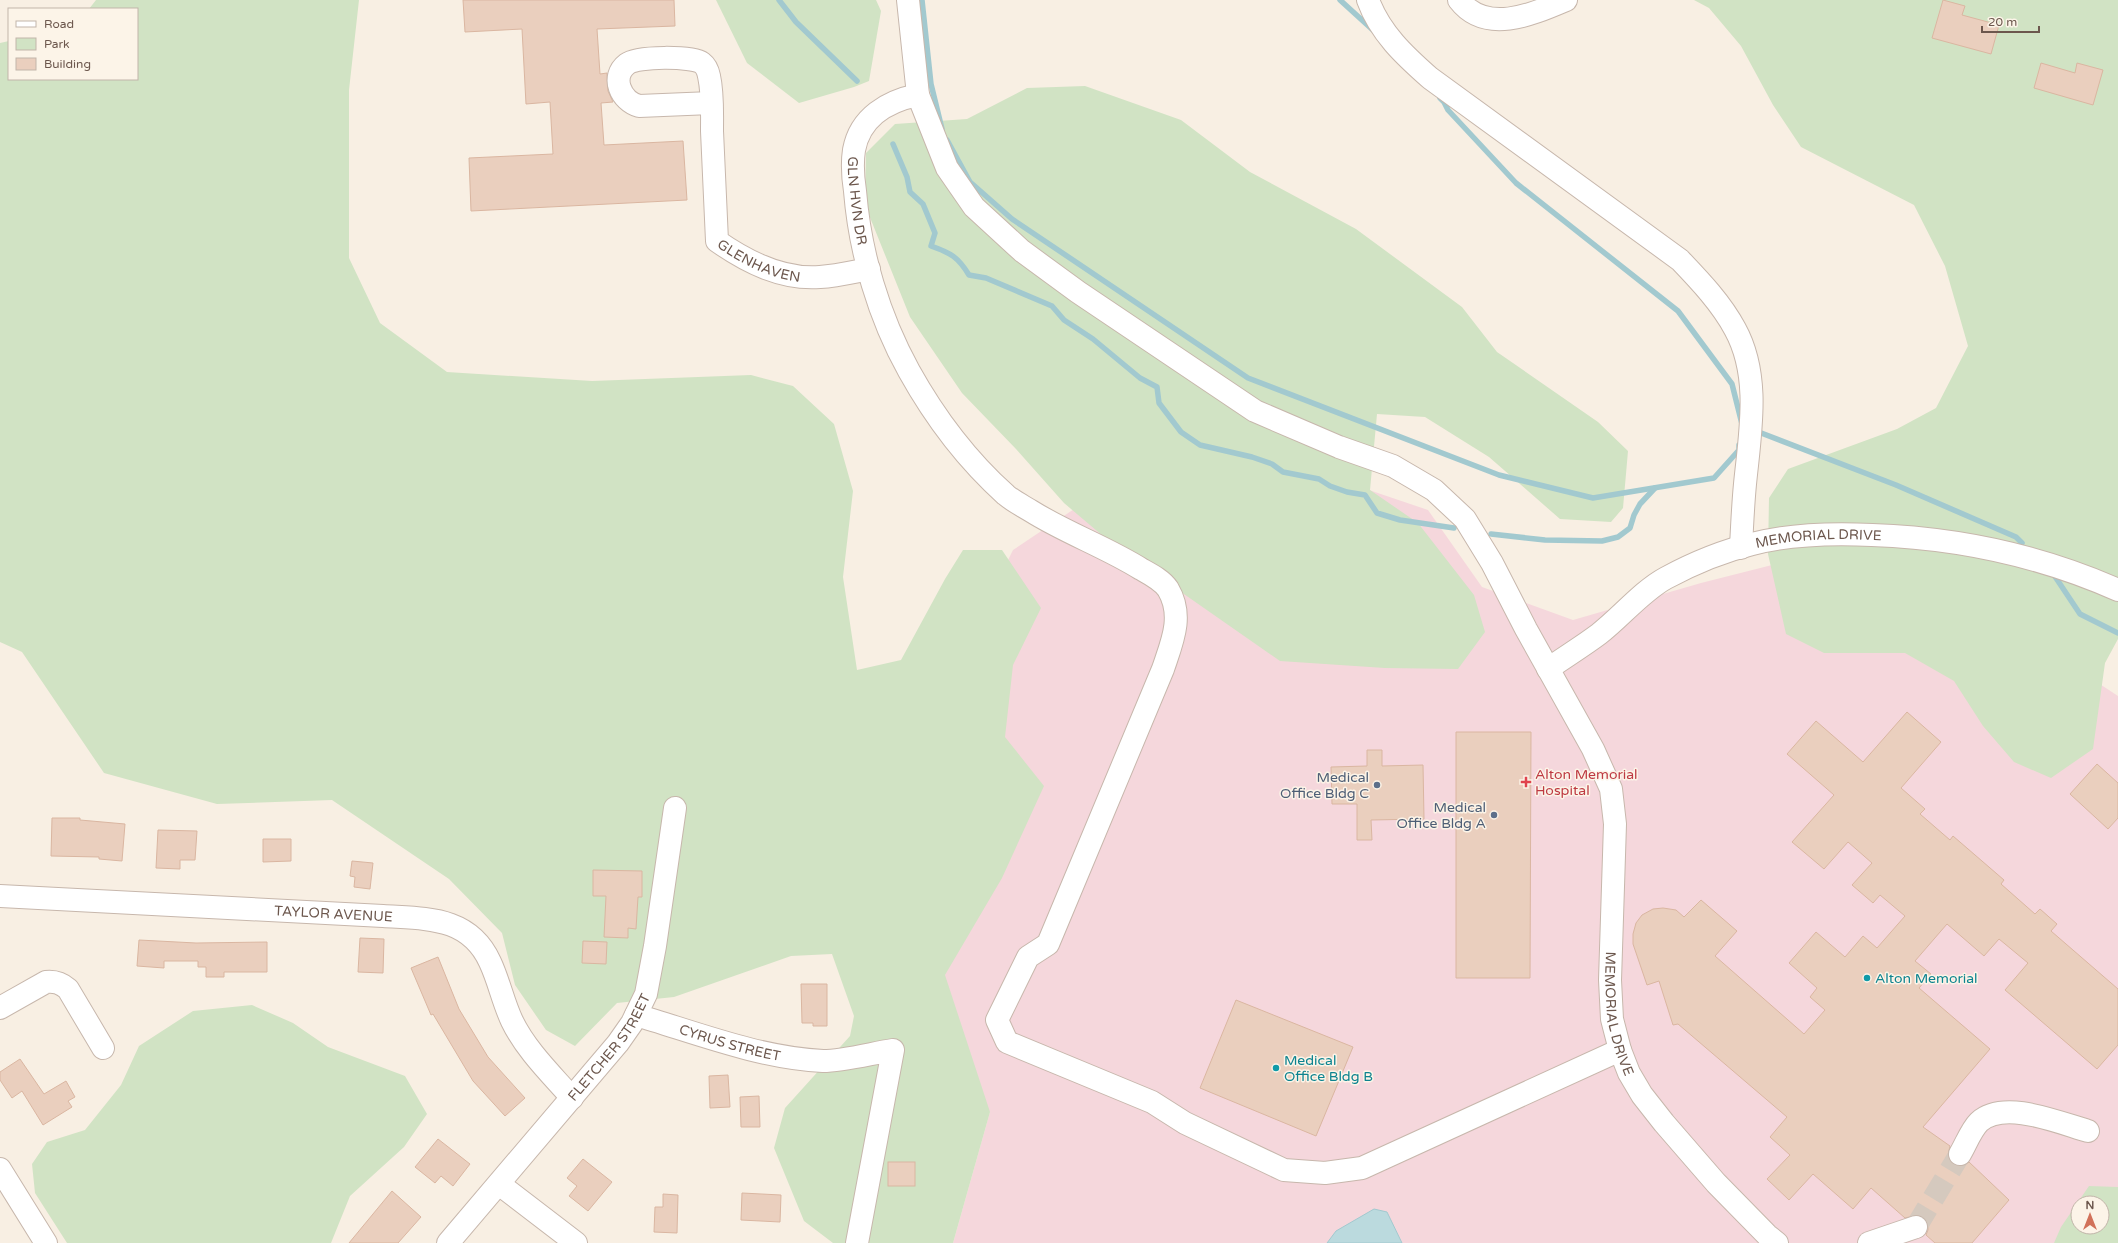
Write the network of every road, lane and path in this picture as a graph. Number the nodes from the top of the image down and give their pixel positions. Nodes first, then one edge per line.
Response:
1 (908, 0) edge
2 (1368, 0) edge
3 (1459, 0) edge
4 (1566, 0) edge
5 (1545, 4) edge
6 (918, 95) junction
7 (711, 103) dead end
8 (869, 269) junction
9 (1741, 548) junction
10 (2118, 590) edge
11 (1548, 668) junction
12 (675, 808) dead end
13 (0, 896) edge
14 (0, 1008) edge
15 (636, 1015) junction
16 (103, 1048) dead end
17 (1620, 1050) junction
18 (572, 1098) junction
19 (2088, 1131) dead end
20 (1960, 1154) tunnel mouth
21 (0, 1169) edge
22 (499, 1184) junction
23 (1916, 1227) tunnel mouth
24 (46, 1243) edge
25 (448, 1243) edge
26 (576, 1243) edge
27 (857, 1243) edge
28 (1777, 1243) edge
29 (1869, 1243) edge

1 - 6 street, MEMORIAL DRIVE
2 - 9 street
3 - 5 street
4 - 5 street
6 - 8 street, GLN HVN DR
6 - 11 street, MEMORIAL DRIVE
7 - 8 street, GLENHAVEN
8 - 17 street, GLN HVN DR
9 - 10 street, MEMORIAL DRIVE
9 - 11 street, MEMORIAL DRIVE
11 - 17 street, MEMORIAL DRIVE
12 - 15 street, FLETCHER STREET
13 - 18 street, TAYLOR AVENUE
14 - 16 street
15 - 18 street, FLETCHER STREET
15 - 27 street, CYRUS STREET
17 - 28 street, MEMORIAL DRIVE
18 - 22 street, FLETCHER STREET
19 - 20 street
21 - 24 street
22 - 25 street, FLETCHER STREET
22 - 26 street
23 - 29 street

